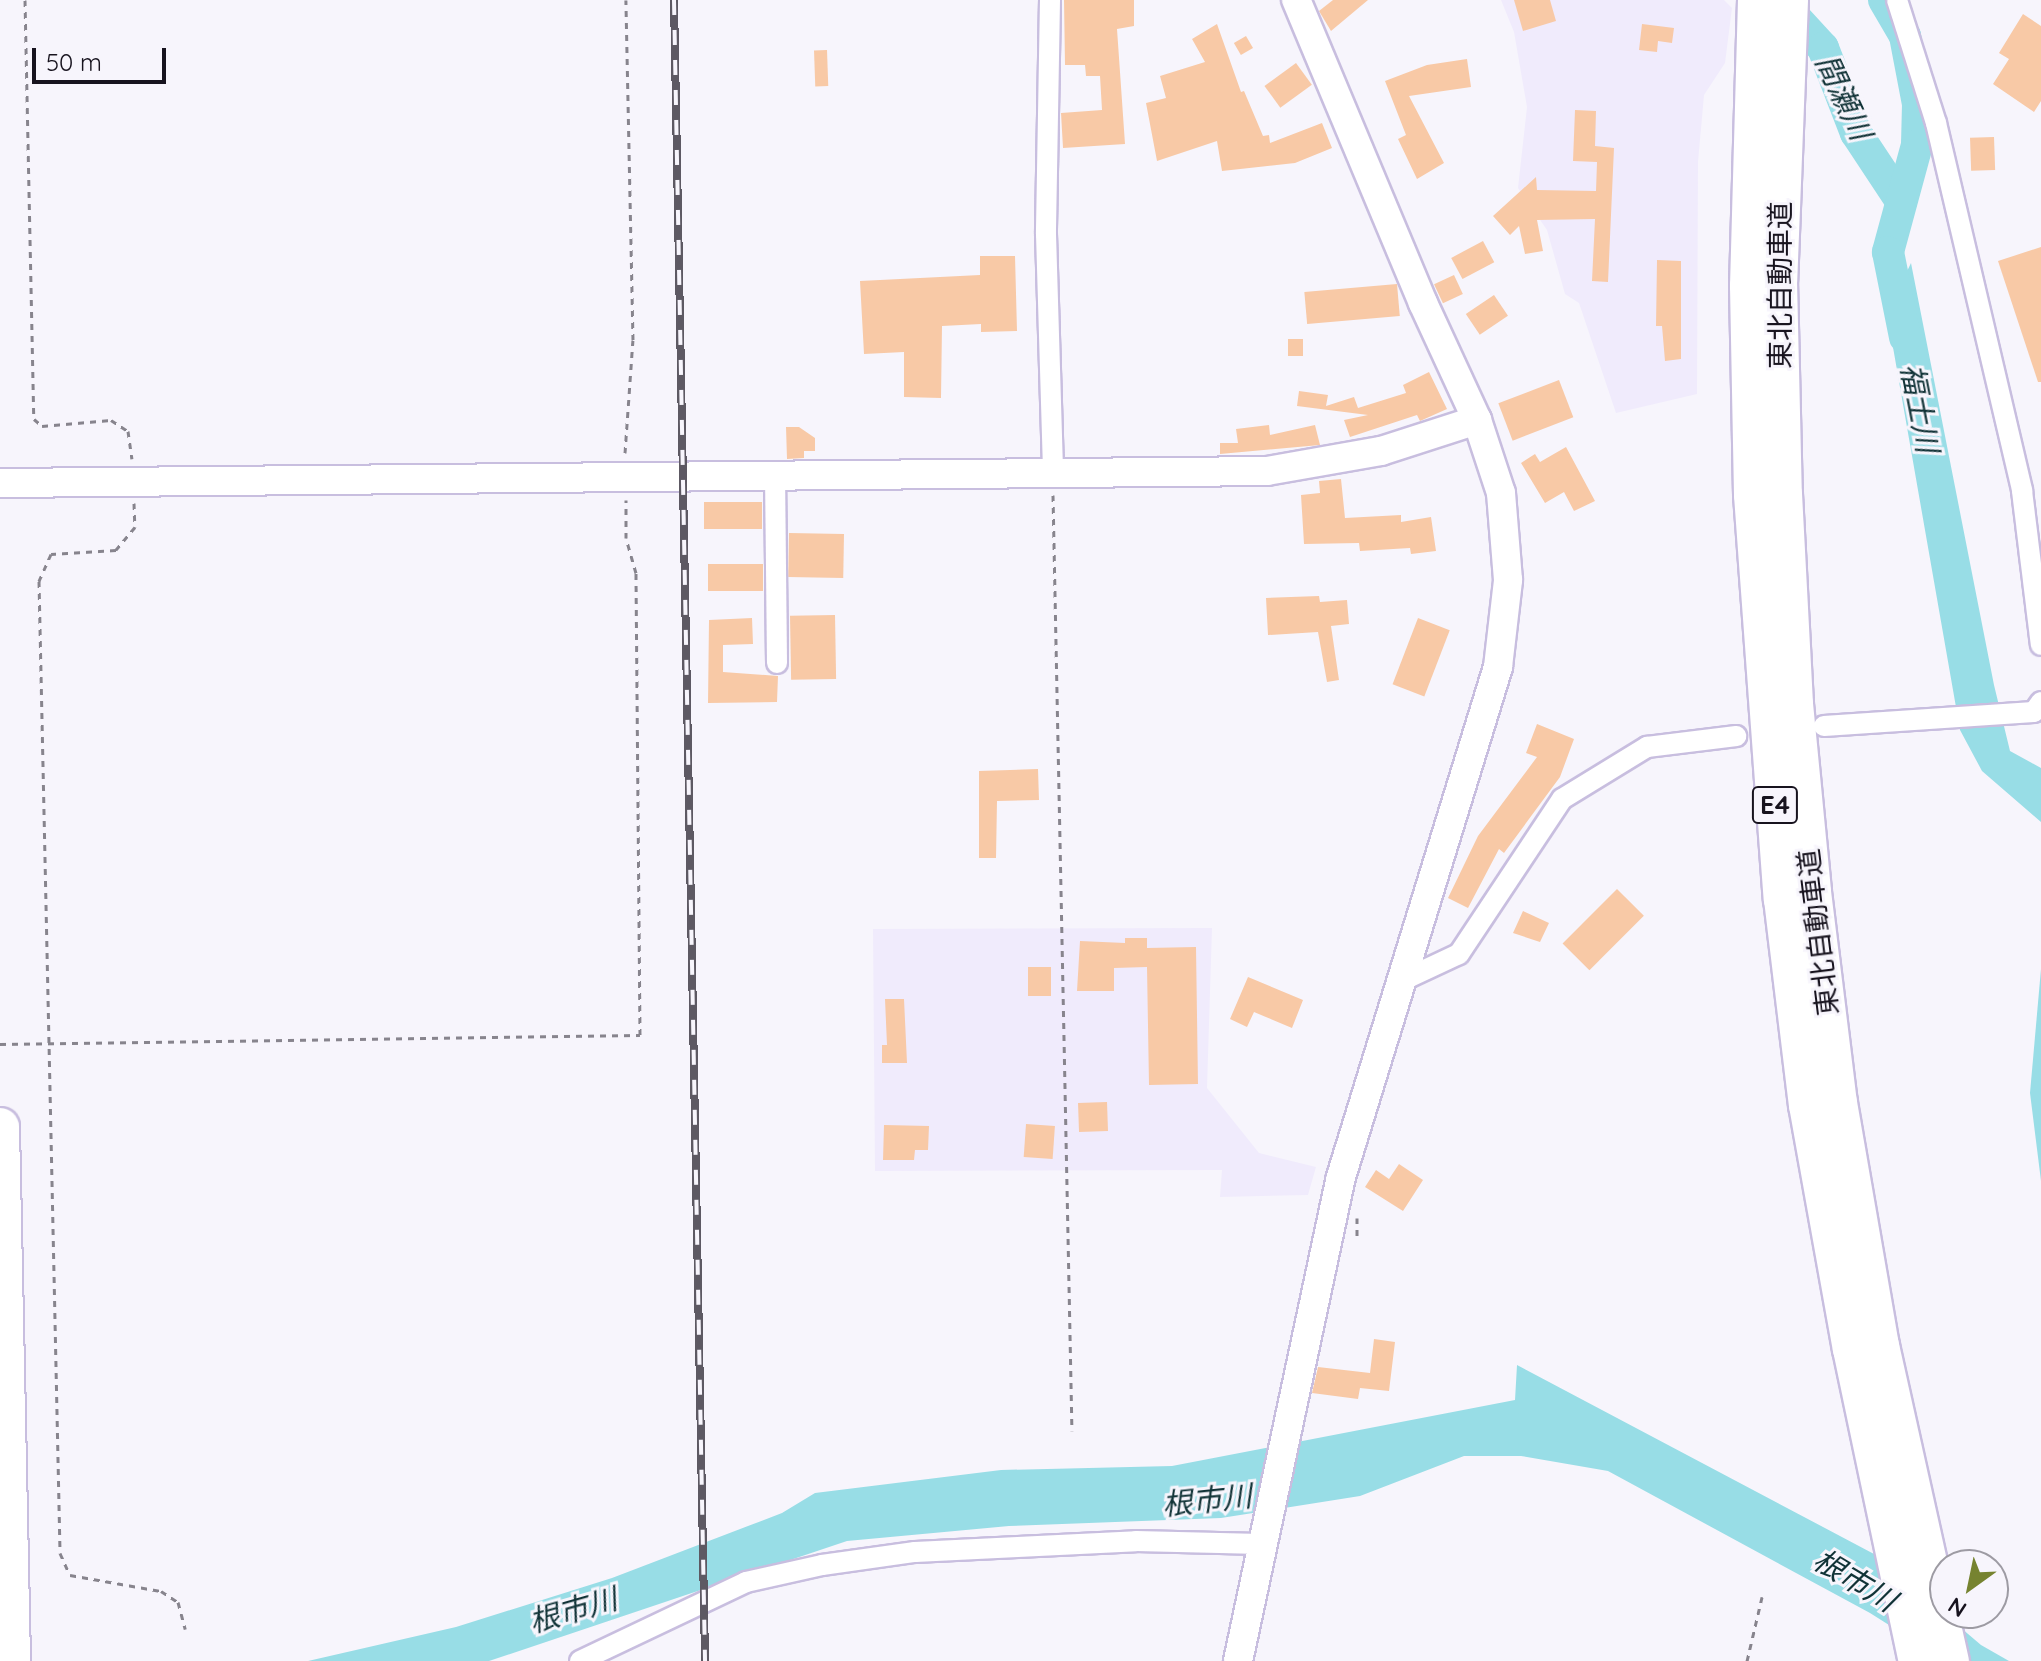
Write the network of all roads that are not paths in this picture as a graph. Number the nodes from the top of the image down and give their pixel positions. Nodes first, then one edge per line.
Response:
1 (1050, 0) edge
2 (1296, 0) edge
3 (1757, 0) edge
4 (1789, 0) edge
5 (1897, 0) edge
6 (1477, 420) junction
7 (1053, 471) junction
8 (775, 472) junction
9 (0, 483) edge
10 (2041, 645) edge
11 (777, 663) dead end
12 (2038, 707) edge
13 (1824, 726) dead end
14 (1736, 736) dead end
15 (1397, 983) junction
16 (0, 1127) edge
17 (1263, 1535) junction
18 (11, 1647) edge
19 (580, 1661) edge
20 (1238, 1661) edge
21 (1918, 1661) edge
22 (1950, 1661) edge

1 - 7 street
2 - 6 street
3 - 21 highway, 東北自動車道 / E4
4 - 22 highway, 東北自動車道 / E4
5 - 10 street
6 - 7 street
6 - 15 street
7 - 8 street
8 - 9 street
8 - 11 street
12 - 13 street
14 - 15 street
15 - 17 street
16 - 18 highway
17 - 19 street
17 - 20 street

